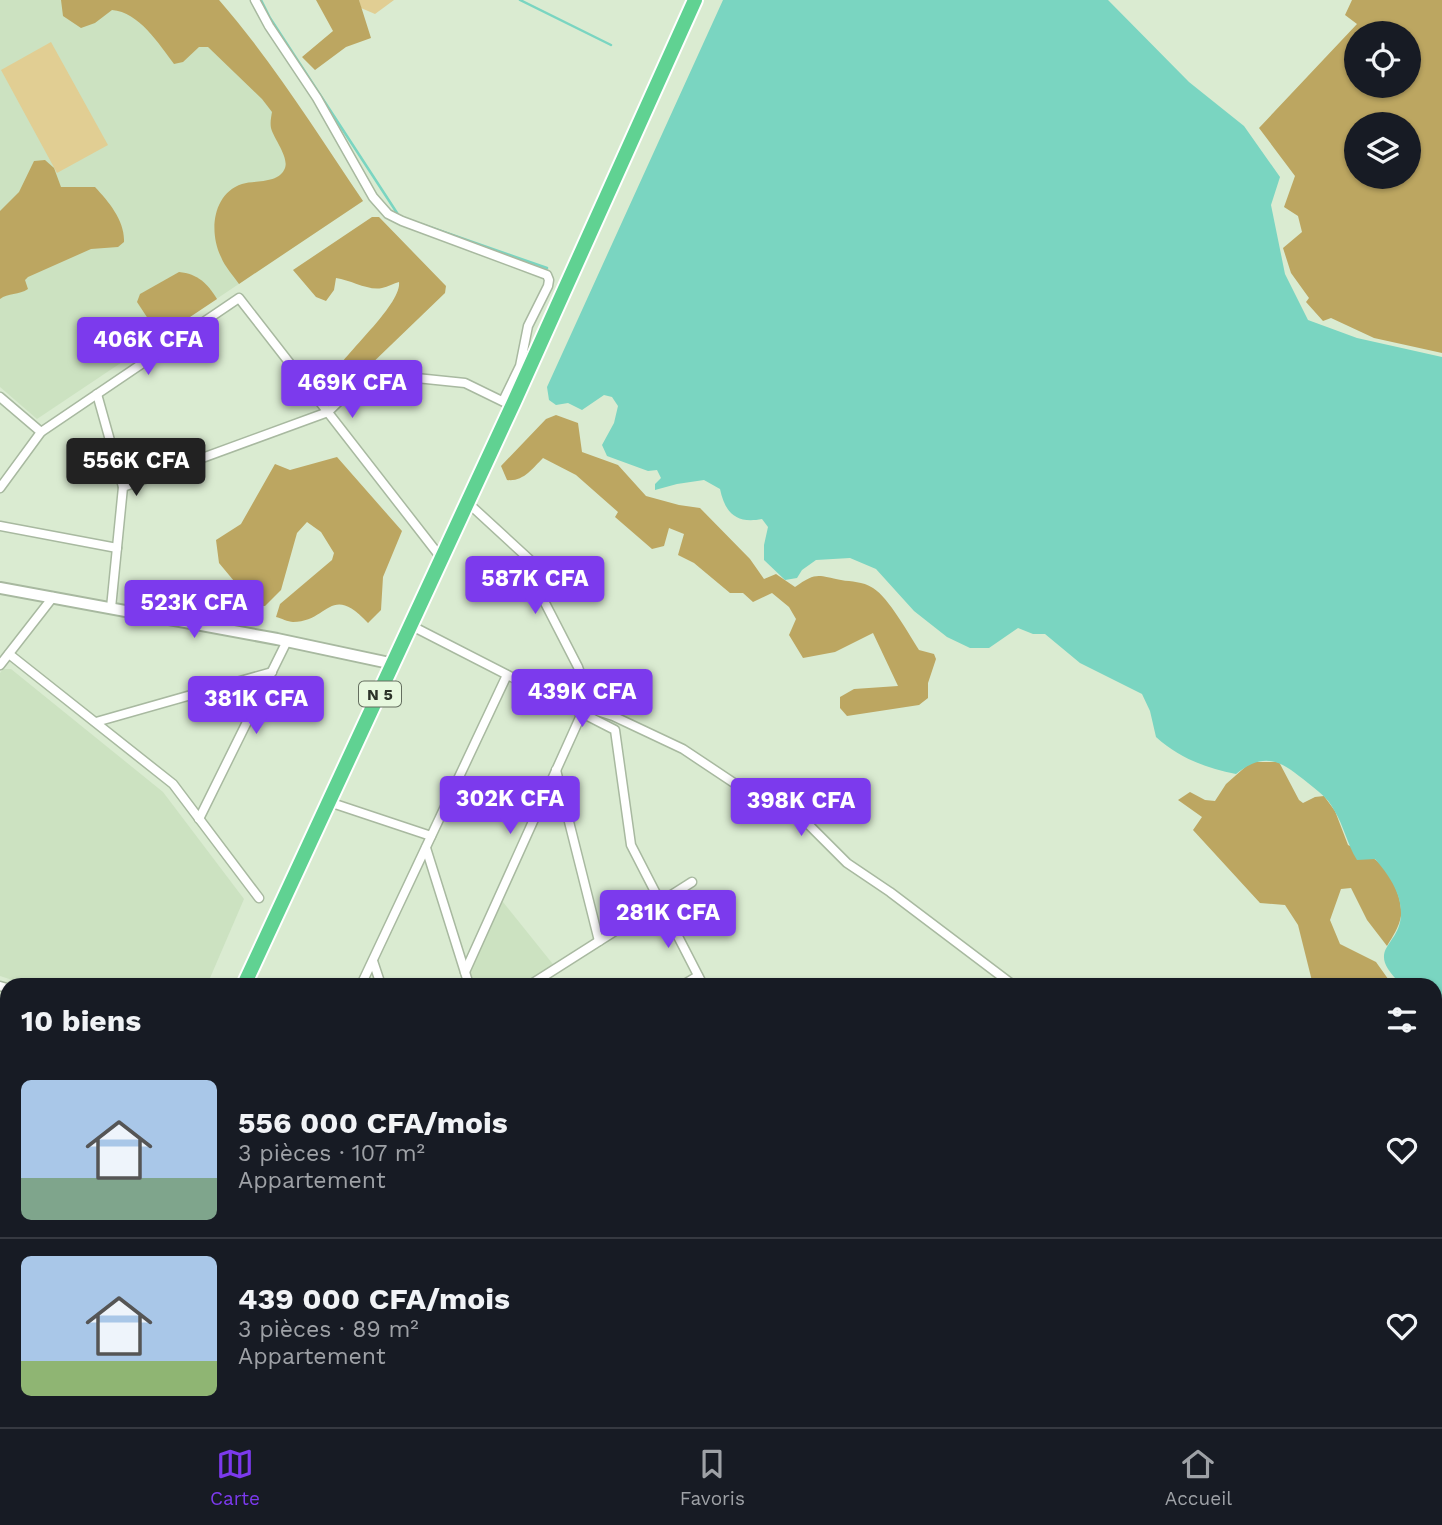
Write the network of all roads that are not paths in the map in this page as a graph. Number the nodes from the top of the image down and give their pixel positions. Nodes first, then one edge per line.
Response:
1 (255, 0) edge
2 (695, 0) edge
3 (97, 394) junction
4 (0, 397) edge
5 (508, 403) junction
6 (328, 412) junction
7 (41, 432) junction
8 (123, 487) junction
9 (0, 488) edge
10 (467, 502) junction
11 (0, 526) edge
12 (117, 548) junction
13 (442, 559) junction
14 (0, 587) edge
15 (53, 597) junction
16 (111, 608) junction
17 (410, 625) junction
18 (287, 641) junction
19 (9, 654) junction
20 (394, 664) junction
21 (0, 666) edge
22 (272, 672) junction
23 (507, 675) junction
24 (578, 711) junction
25 (604, 713) junction
26 (96, 722) junction
27 (610, 727) junction
28 (556, 769) junction
29 (330, 802) junction
30 (199, 818) junction
31 (431, 836) junction
32 (426, 848) junction
33 (692, 882) dead end
34 (259, 898) dead end
35 (660, 902) junction
36 (599, 941) junction
37 (373, 961) junction
38 (465, 971) junction
39 (698, 976) joint
40 (247, 978) edge
41 (364, 978) edge
42 (379, 978) edge
43 (467, 978) edge
44 (541, 978) edge
45 (695, 978) edge
46 (1004, 978) edge

1 - 5 street
2 - 5 highway, N 5
3 - 6 street
3 - 7 street
3 - 8 street
4 - 7 street
5 - 6 street
5 - 10 highway, N 5
6 - 8 street
6 - 13 street
7 - 9 street
8 - 12 street
10 - 13 highway, N 5
10 - 25 street
11 - 12 street
12 - 16 street
13 - 17 highway, N 5
14 - 15 main road
15 - 16 main road
15 - 19 street
16 - 18 main road
17 - 20 highway, N 5
17 - 23 street
18 - 20 main road
18 - 22 street
19 - 21 street
19 - 26 street
20 - 29 highway, N 5
22 - 26 street
22 - 30 street
23 - 24 street
23 - 31 street
24 - 25 street
24 - 27 street
24 - 28 street
25 - 27 street
25 - 46 street
26 - 30 street
27 - 35 street
28 - 36 street
28 - 38 street
29 - 31 street
29 - 40 highway, N 5
30 - 34 street
31 - 32 street
32 - 37 street
32 - 38 street
33 - 35 street
35 - 36 street
35 - 39 street
36 - 44 street
37 - 41 street
37 - 42 street
38 - 43 street
39 - 45 street

